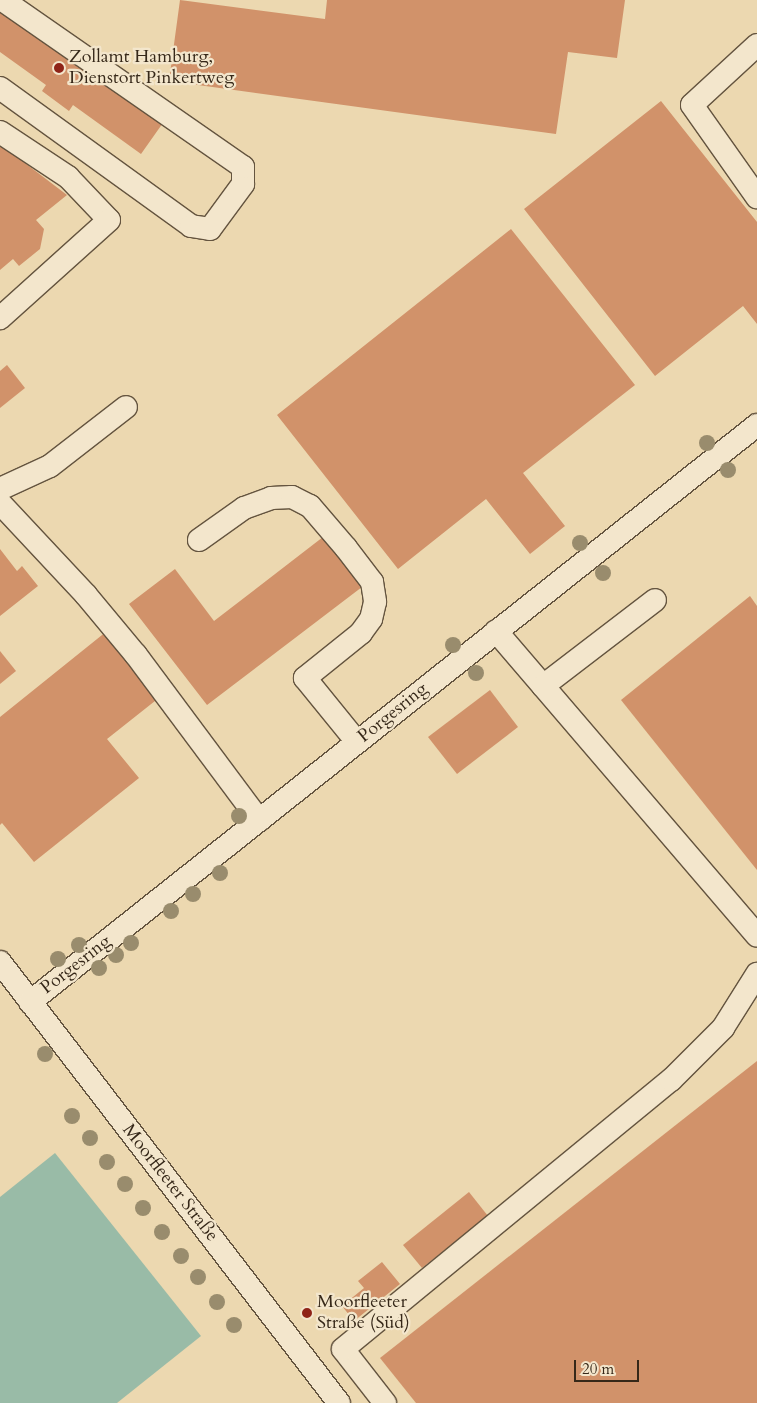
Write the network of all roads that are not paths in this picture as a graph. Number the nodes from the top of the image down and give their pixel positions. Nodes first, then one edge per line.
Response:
1 (3, 0) edge
2 (757, 45) edge
3 (0, 88) edge
4 (0, 132) edge
5 (757, 197) edge
6 (0, 318) edge
7 (126, 406) dead end
8 (757, 425) edge
9 (0, 489) edge
10 (0, 503) edge
11 (198, 540) dead end
12 (655, 600) dead end
13 (496, 631) junction
14 (543, 686) junction
15 (357, 742) junction
16 (259, 820) junction
17 (757, 935) edge
18 (0, 962) edge
19 (757, 974) edge
20 (30, 1002) junction
21 (339, 1403) edge
22 (385, 1403) edge

1 - 3 street
2 - 5 street
4 - 6 street
7 - 9 street
8 - 13 street, Porgesring
10 - 16 street
11 - 15 street
12 - 14 street
13 - 14 street
13 - 15 street, Porgesring
14 - 17 street
15 - 16 street, Porgesring
16 - 20 street, Porgesring
18 - 20 street, Moorfleeter Straße
19 - 22 street
20 - 21 street, Moorfleeter Straße

